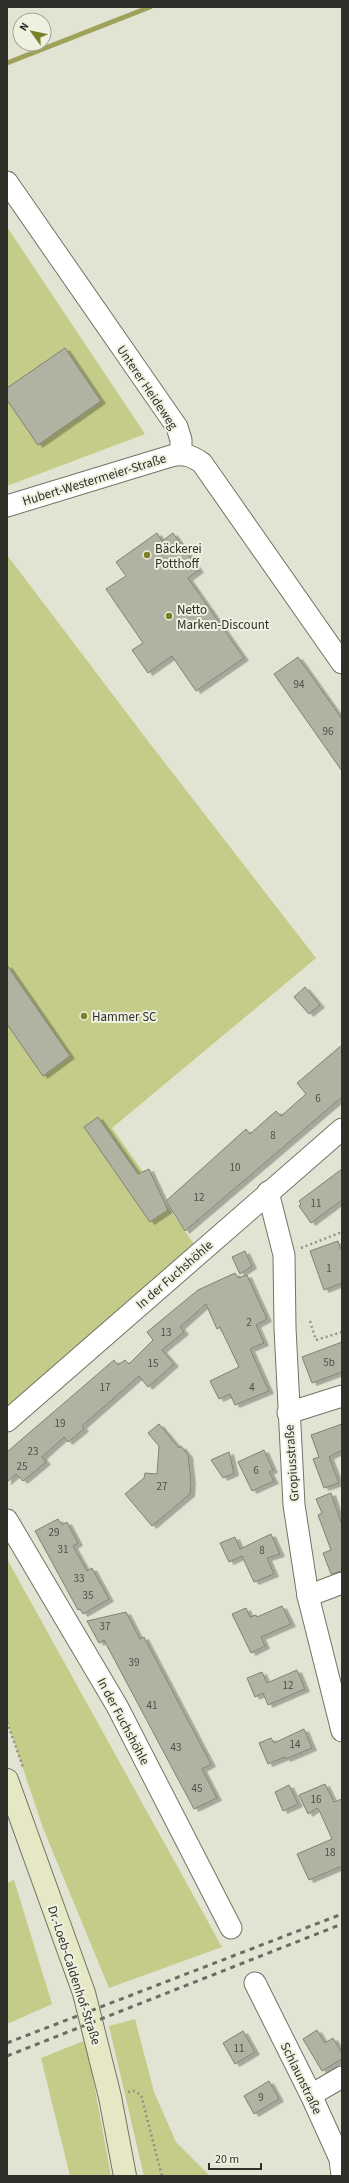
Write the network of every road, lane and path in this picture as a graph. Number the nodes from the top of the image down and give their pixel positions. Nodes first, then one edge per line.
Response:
1 (7, 182) edge
2 (181, 454) junction
3 (7, 506) edge
4 (342, 663) edge
5 (342, 1129) edge
6 (268, 1192) junction
7 (342, 1232) edge
8 (284, 1255) junction
9 (310, 1321) dead end
10 (342, 1332) edge
11 (342, 1396) edge
12 (288, 1413) junction
13 (7, 1421) edge
14 (7, 1520) edge
15 (342, 1583) edge
16 (308, 1596) junction
17 (342, 1731) edge
18 (7, 1780) edge
19 (231, 1928) dead end
20 (255, 1983) dead end
21 (342, 2077) edge
22 (124, 2093) dead end
23 (311, 2095) junction
24 (125, 2176) edge
25 (162, 2176) edge
26 (342, 2176) edge

1 - 2 street, Unterer Heideweg
2 - 3 street, Hubert-Westermeier-Straße
2 - 4 street
5 - 6 street, In der Fuchshöhle
6 - 8 street, Gropiusstraße
6 - 13 street, In der Fuchshöhle
7 - 8 path
8 - 12 street, Gropiusstraße
9 - 10 path
11 - 12 street
12 - 16 street, Gropiusstraße
14 - 19 street, In der Fuchshöhle
15 - 16 street
16 - 17 street, Gropiusstraße
18 - 24 main road, Dr.-Loeb-Caldenhof-Straße
20 - 23 street, Schlaunstraße
21 - 23 street
22 - 25 path
23 - 26 street, Schlaunstraße

